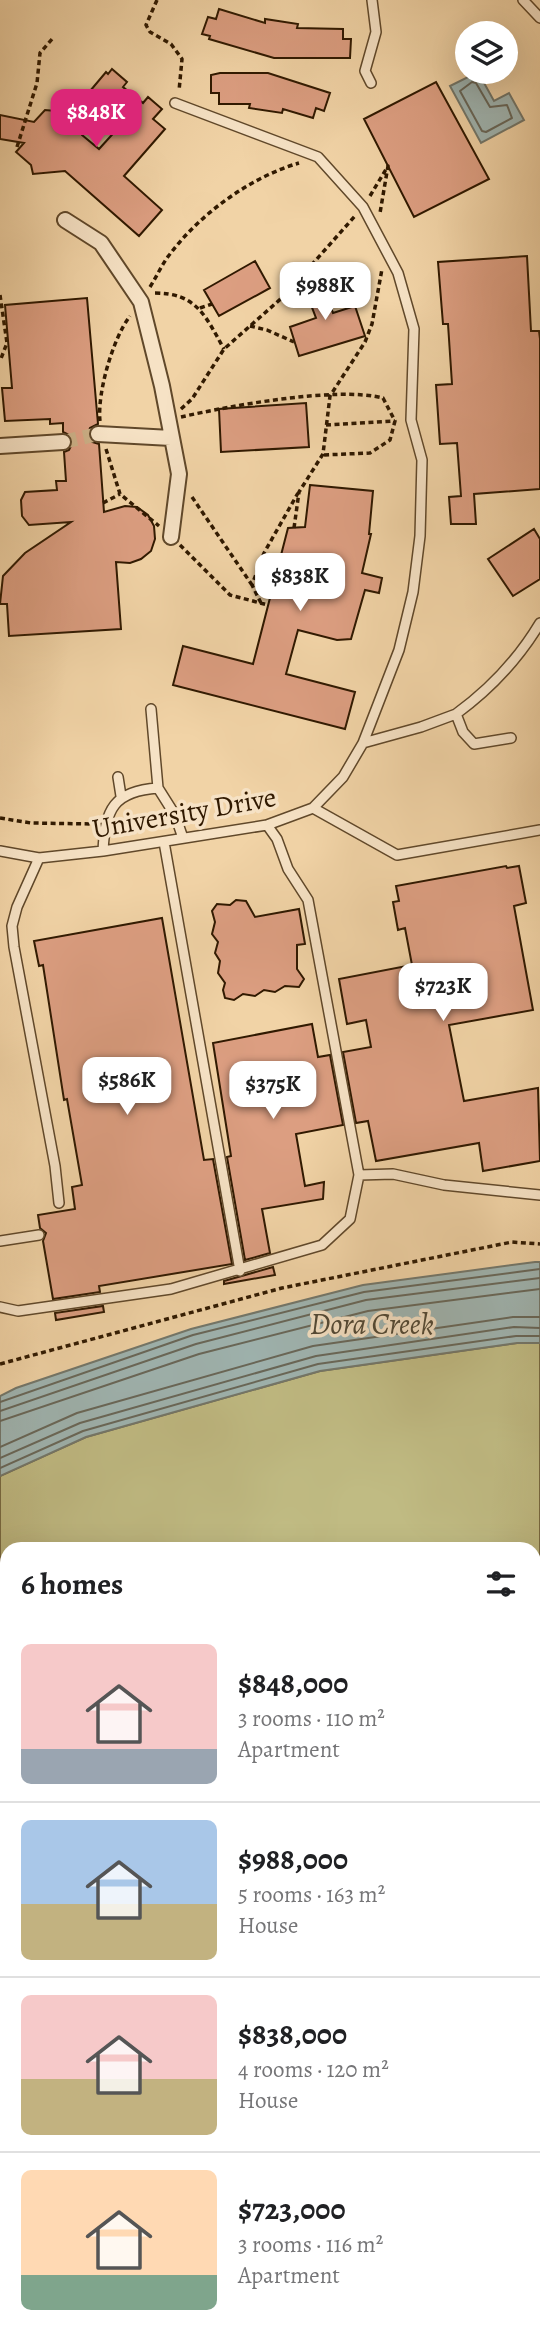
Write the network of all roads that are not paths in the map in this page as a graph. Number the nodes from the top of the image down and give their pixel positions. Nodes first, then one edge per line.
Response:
1 (372, 0) edge
2 (523, 0) edge
3 (540, 18) edge
4 (371, 83) dead end
5 (175, 103) road end
6 (65, 220) dead end
7 (100, 434) tunnel mouth
8 (170, 438) junction
9 (63, 442) tunnel mouth
10 (0, 446) edge
11 (172, 537) dead end
12 (540, 622) edge
13 (151, 709) dead end
14 (456, 714) junction
15 (511, 738) dead end
16 (363, 743) junction
17 (118, 776) dead end
18 (158, 788) junction
19 (121, 796) junction
20 (313, 808) junction
21 (267, 825) junction
22 (540, 830) edge
23 (183, 838) junction
24 (164, 842) junction
25 (0, 851) edge
26 (103, 851) junction
27 (39, 858) junction
28 (359, 1175) junction
29 (540, 1195) edge
30 (60, 1203) dead end
31 (39, 1235) dead end
32 (0, 1241) edge
33 (240, 1270) junction
34 (0, 1307) edge

1 - 4 lane
2 - 3 lane
5 - 16 lane, University Drive
6 - 8 street
7 - 8 street
8 - 11 street
9 - 10 street
12 - 14 lane
13 - 18 lane
14 - 15 lane
14 - 16 lane
16 - 20 lane, University Drive
17 - 19 lane
18 - 19 lane
18 - 23 lane
19 - 26 lane
20 - 21 lane, University Drive
20 - 22 lane
21 - 23 lane, University Drive
21 - 28 lane
23 - 24 lane, University Drive
24 - 26 lane, University Drive
24 - 33 lane
25 - 27 lane, University Drive
26 - 27 lane, University Drive
27 - 30 lane
28 - 29 lane
28 - 33 lane
31 - 32 lane
33 - 34 lane

